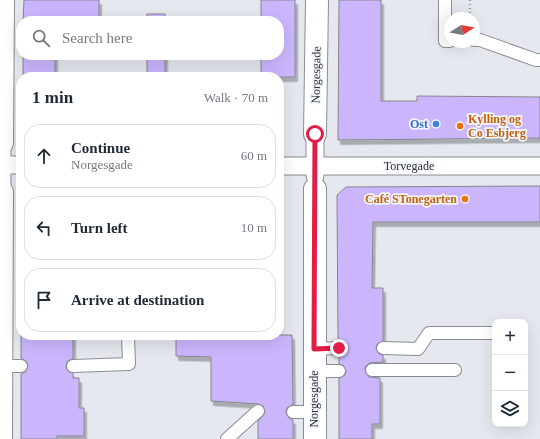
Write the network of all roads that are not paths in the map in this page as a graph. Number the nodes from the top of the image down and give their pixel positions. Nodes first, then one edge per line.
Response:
1 (3, 0) edge
2 (317, 0) edge
3 (445, 0) edge
4 (445, 12) edge
5 (480, 40) edge
6 (540, 60) edge
7 (315, 134) joint
8 (2, 143) joint
9 (1, 165) edge
10 (16, 165) edge
11 (284, 166) edge
12 (315, 166) junction
13 (540, 166) edge
14 (315, 189) joint
15 (2, 192) joint
16 (492, 333) edge
17 (128, 340) edge
18 (339, 348) dead end
19 (383, 348) dead end
20 (314, 349) junction
21 (73, 366) dead end
22 (372, 370) dead end
23 (455, 370) dead end
24 (314, 371) junction
25 (339, 371) dead end
26 (6, 372) edge
27 (258, 411) dead end
28 (293, 412) dead end
29 (315, 412) junction
30 (1, 439) edge
31 (227, 439) edge
32 (314, 439) edge

1 - 8 street
2 - 7 street, Norgesgade
3 - 4 lane
5 - 6 lane
7 - 12 street, Norgesgade
8 - 9 street
9 - 10 street
9 - 15 street
11 - 12 street, Torvegade
12 - 13 street, Torvegade
12 - 14 street, Norgesgade
14 - 20 street, Norgesgade
15 - 26 street
16 - 19 lane
17 - 21 lane
18 - 20 lane
20 - 24 street, Norgesgade
22 - 23 lane
24 - 25 lane
24 - 29 street, Norgesgade
26 - 30 street
27 - 31 lane
28 - 29 lane
29 - 32 street, Norgesgade

